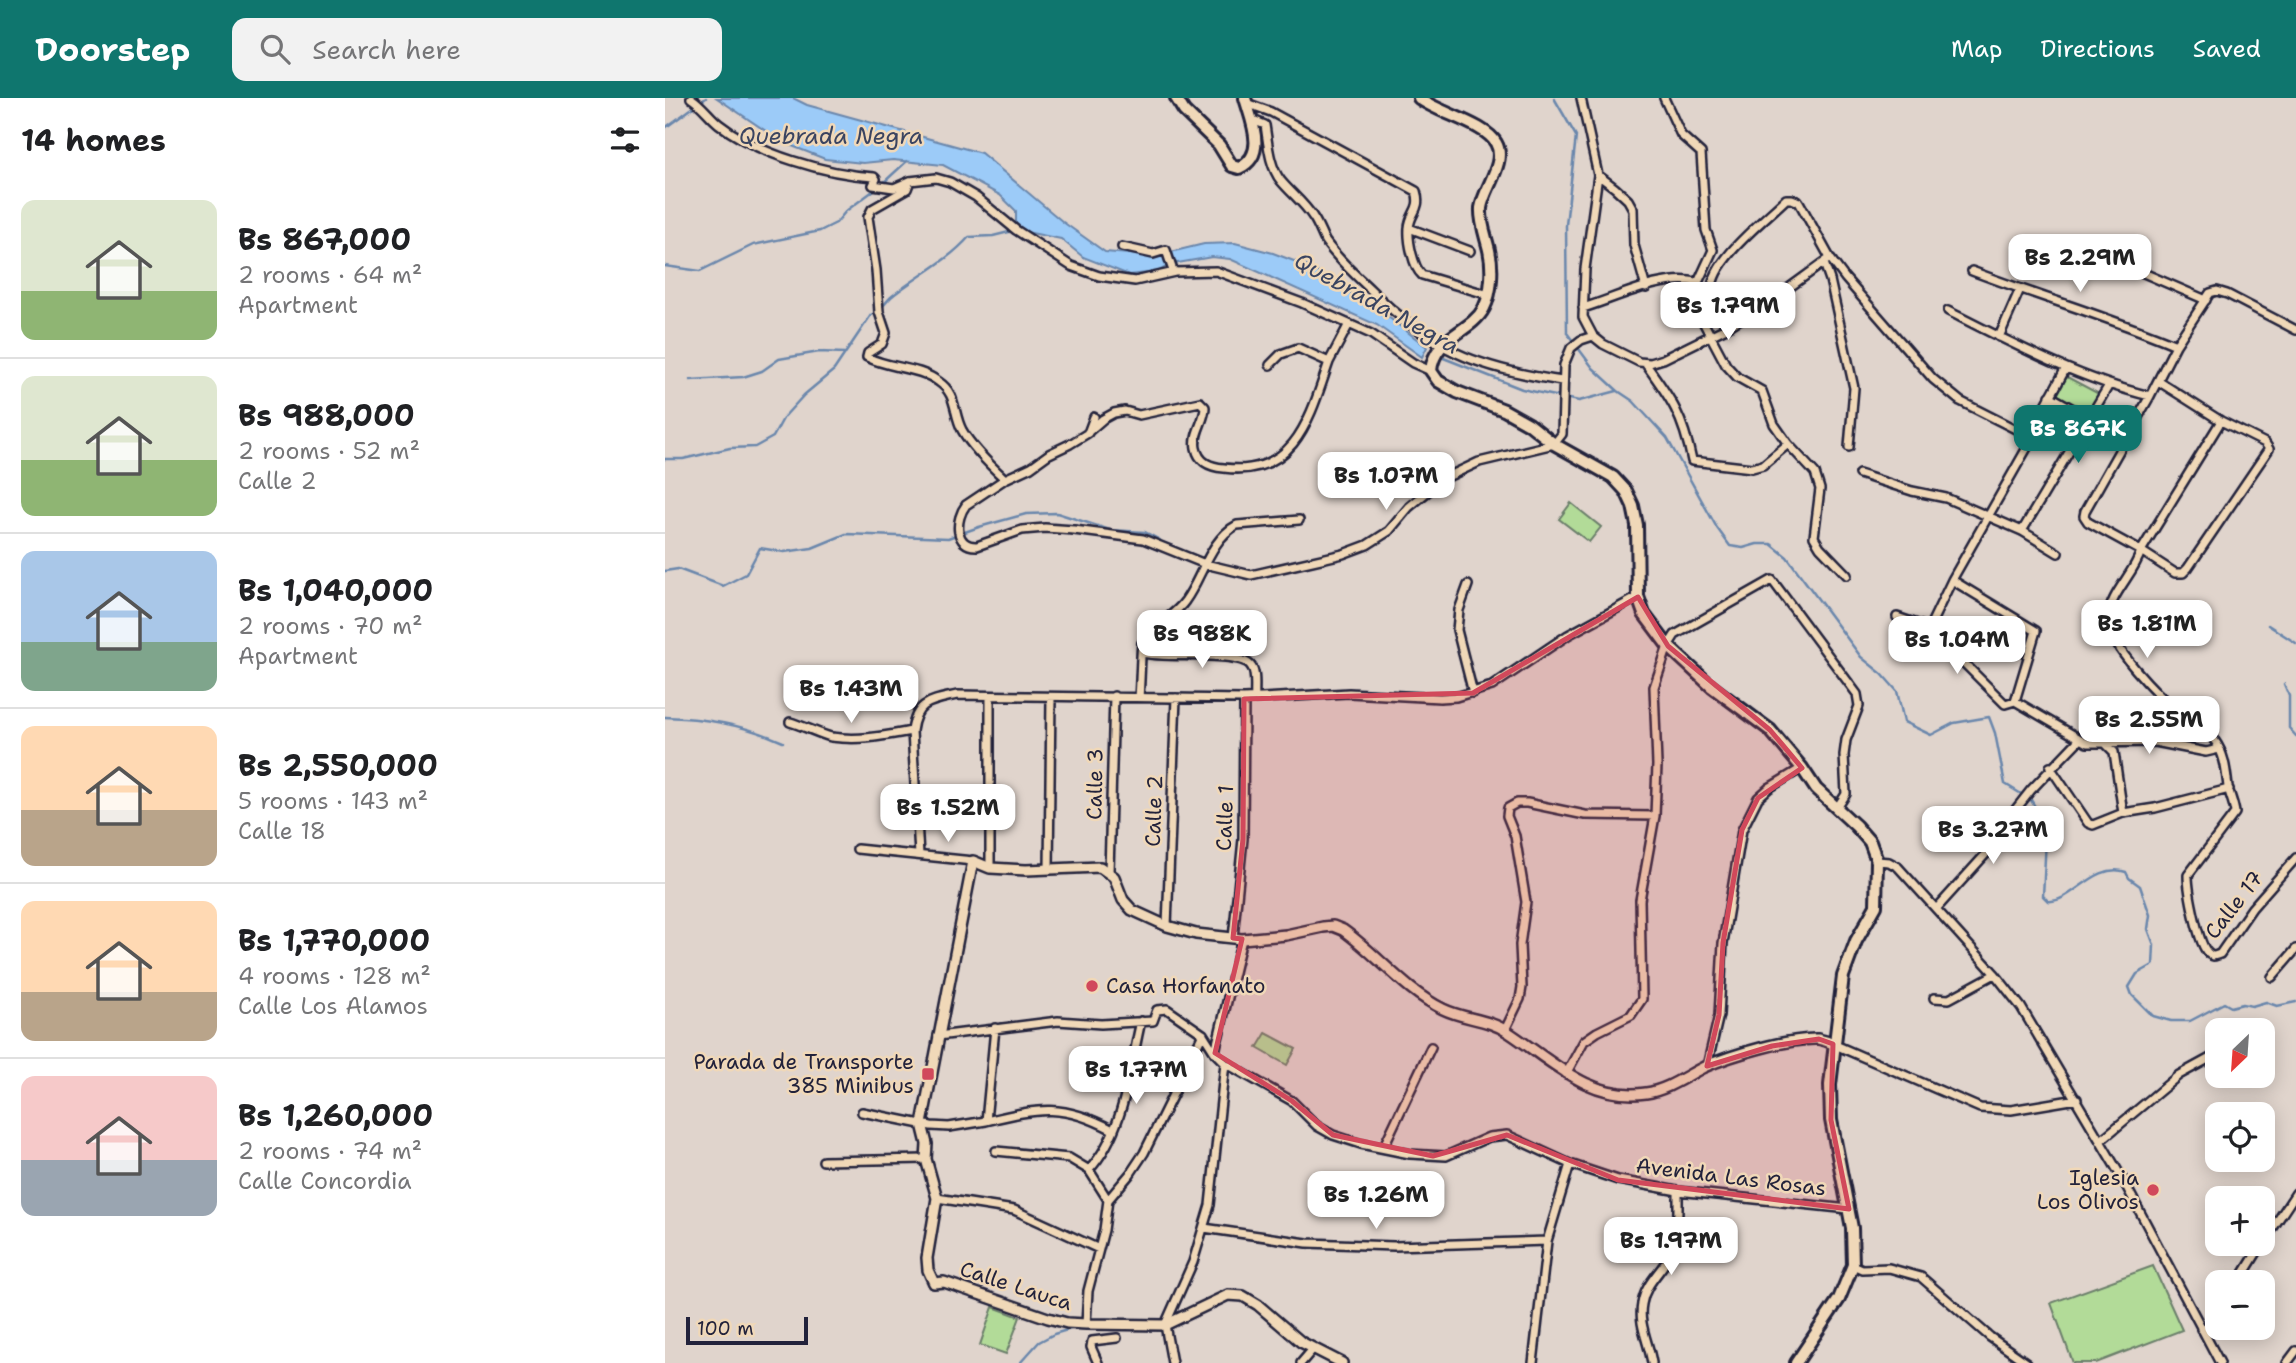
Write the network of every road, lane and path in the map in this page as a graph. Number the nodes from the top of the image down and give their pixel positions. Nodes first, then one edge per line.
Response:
1 (691, 98) edge
2 (1176, 98) edge
3 (1419, 98) edge
4 (1581, 98) edge
5 (1664, 98) edge
6 (1246, 101) edge
7 (1253, 120) junction
8 (1598, 175) junction
9 (910, 181) junction
10 (1409, 228) junction
11 (1122, 247) dead end
12 (1470, 251) dead end
13 (1827, 260) junction
14 (2132, 268) dead end
15 (1174, 270) junction
16 (1972, 271) dead end
17 (1696, 282) junction
18 (1646, 288) junction
19 (2020, 289) junction
20 (1489, 295) junction
21 (2206, 300) junction
22 (1584, 308) junction
23 (1948, 310) dead end
24 (1349, 324) junction
25 (1727, 328) junction
26 (2296, 330) edge
27 (1593, 336) junction
28 (1710, 337) junction
29 (1999, 337) junction
30 (2176, 345) junction
31 (1435, 358) junction
32 (1329, 362) junction
33 (1645, 363) junction
34 (1270, 365) dead end
35 (2066, 368) junction
36 (2158, 381) junction
37 (1562, 385) junction
38 (2109, 385) junction
39 (2050, 396) junction
40 (2150, 396) junction
41 (1094, 417) dead end
42 (2089, 418) junction
43 (2221, 421) junction
44 (1088, 433) junction
45 (2029, 436) junction
46 (1554, 444) junction
47 (1788, 444) junction
48 (1849, 447) dead end
49 (1859, 474) dead end
50 (1005, 479) junction
51 (1987, 516) junction
52 (1299, 520) dead end
53 (2022, 531) junction
54 (2141, 551) junction
55 (2058, 553) dead end
56 (1205, 564) junction
57 (1847, 575) dead end
58 (1952, 579) junction
59 (1468, 585) dead end
60 (1638, 597) junction
61 (1897, 617) dead end
62 (1930, 628) junction
63 (1668, 646) junction
64 (1143, 653) junction
65 (1473, 693) junction
66 (1114, 696) junction
67 (990, 697) junction
68 (1051, 697) junction
69 (1139, 697) junction
70 (1175, 698) junction
71 (1255, 698) junction
72 (1244, 699) junction
73 (2015, 701) junction
74 (790, 722) dead end
75 (912, 731) junction
76 (2079, 740) junction
77 (2105, 743) junction
78 (2219, 749) junction
79 (2050, 767) junction
80 (1802, 768) junction
81 (2229, 789) junction
82 (1837, 808) junction
83 (2123, 813) junction
84 (1655, 816) junction
85 (857, 849) dead end
86 (919, 855) junction
87 (2296, 858) edge
88 (973, 862) junction
89 (1877, 862) junction
90 (990, 868) junction
91 (1049, 869) junction
92 (1109, 872) junction
93 (1937, 908) junction
94 (1167, 926) junction
95 (1238, 938) junction
96 (2296, 949) edge
97 (1994, 974) junction
98 (2272, 977) dead end
99 (1934, 998) dead end
100 (1141, 1021) junction
101 (995, 1028) junction
102 (1505, 1030) junction
103 (1203, 1034) junction
104 (938, 1036) junction
105 (1833, 1044) junction
106 (1431, 1047) dead end
107 (1215, 1053) junction
108 (2205, 1061) edge
109 (1225, 1063) junction
110 (1707, 1066) junction
111 (1566, 1074) junction
112 (2077, 1099) junction
113 (862, 1112) dead end
114 (986, 1121) junction
115 (922, 1124) junction
116 (1114, 1130) junction
117 (2100, 1141) junction
118 (1383, 1148) junction
119 (996, 1151) dead end
120 (926, 1159) junction
121 (823, 1161) dead end
122 (1570, 1164) junction
123 (1089, 1170) junction
124 (1678, 1191) junction
125 (2296, 1193) edge
126 (937, 1198) junction
127 (1108, 1199) junction
128 (1849, 1209) junction
129 (2275, 1224) edge
130 (1204, 1228) junction
131 (1547, 1241) junction
132 (1099, 1249) junction
133 (1853, 1265) junction
134 (1086, 1324) junction
135 (1165, 1325) junction
136 (2205, 1328) edge
137 (2201, 1329) junction
138 (1117, 1338) dead end
139 (1313, 1349) junction
140 (2296, 1351) edge
141 (1098, 1363) edge
142 (1172, 1363) edge
143 (1301, 1363) edge
144 (1342, 1363) edge
145 (1533, 1363) edge
146 (1652, 1363) edge
147 (1796, 1363) edge
148 (2027, 1363) edge
149 (2220, 1363) edge
150 (2287, 1363) edge

1 - 9 street
2 - 7 main road
3 - 20 main road
4 - 8 street
5 - 17 street
6 - 7 main road
6 - 10 street
7 - 31 street
8 - 18 street
8 - 22 street
9 - 15 street
9 - 50 street
10 - 12 street
10 - 20 street
11 - 15 street
13 - 25 street
13 - 25 street
13 - 45 street
13 - 48 street
14 - 21 street
15 - 24 street
16 - 19 street
17 - 18 street
17 - 28 street
18 - 22 street
19 - 29 street
19 - 30 street
20 - 31 main road
21 - 26 street
21 - 30 street
22 - 27 street
23 - 29 street
24 - 31 street
24 - 32 street
25 - 28 street
27 - 33 street
27 - 37 street
28 - 33 street
28 - 47 street
29 - 35 street
30 - 36 street
31 - 37 street
31 - 46 main road
32 - 34 street
32 - 44 street
33 - 47 street
35 - 38 street
35 - 39 street
36 - 40 street
36 - 43 street
37 - 46 street
38 - 40 street
38 - 42 street
39 - 42 street
39 - 45 street
40 - 54 street
41 - 44 street
42 - 53 street
43 - 54 street, Calle 17
43 - 54 street
44 - 50 street
45 - 51 street
46 - 56 street
46 - 60 main road
47 - 57 street
49 - 51 street
50 - 56 street
51 - 53 street
51 - 58 street
52 - 56 street
53 - 55 street
54 - 78 street, Calle 17
56 - 64 street
58 - 62 street
58 - 73 street
59 - 65 street
60 - 63 main road
60 - 65 street
61 - 62 street
62 - 73 street
63 - 80 main road
63 - 82 street
63 - 84 street
64 - 69 street
64 - 71 street
65 - 71 street
66 - 68 street
66 - 69 street
66 - 92 street, Calle 3
67 - 68 street
67 - 75 street
67 - 90 street
68 - 91 street
69 - 70 street
70 - 72 street
70 - 94 street, Calle 2
71 - 72 street
72 - 95 street, Calle 1
73 - 76 street
74 - 75 street
75 - 86 street
76 - 77 street
76 - 79 street
77 - 78 street
77 - 83 street
78 - 81 street, Calle 17
79 - 83 street
79 - 93 street
80 - 82 main road
80 - 110 street
81 - 83 street
81 - 87 street, Calle 17
82 - 89 main road
84 - 102 street
84 - 111 street
85 - 86 street
86 - 88 street
88 - 90 street
88 - 104 street
89 - 93 street
89 - 105 main road
90 - 91 street
91 - 92 street
92 - 94 street
93 - 97 street
94 - 95 street
95 - 102 street
95 - 107 street, Calle 1
96 - 98 street
97 - 99 street
97 - 112 street
100 - 101 street
100 - 103 street
100 - 116 street
101 - 104 street
101 - 114 street
102 - 111 street
103 - 107 street, Avenida Las Rosas
103 - 127 street
104 - 115 street
105 - 110 street
105 - 112 street
105 - 128 main road
106 - 118 street
107 - 109 street, Avenida Las Rosas
108 - 117 street
109 - 118 street, Avenida Las Rosas
109 - 130 street
110 - 111 street
112 - 117 street
113 - 115 street
114 - 115 street
114 - 116 street
115 - 120 street
116 - 123 street
117 - 137 street
118 - 122 street, Avenida Las Rosas
119 - 123 street
120 - 121 street
120 - 126 street
122 - 124 street, Avenida Las Rosas
122 - 131 street
123 - 127 street
124 - 128 street, Avenida Las Rosas
124 - 146 street
125 - 129 street
126 - 132 street
126 - 134 street, Calle Lauca
127 - 132 street
128 - 133 main road
130 - 131 street
130 - 135 street
131 - 145 street
132 - 134 street
133 - 147 main road
133 - 148 street
134 - 135 street, Calle Lauca
135 - 139 street, Calle Lauca
135 - 142 street
136 - 137 street
137 - 149 street
138 - 141 street
139 - 143 street
139 - 144 street, Calle Lauca
140 - 150 street

